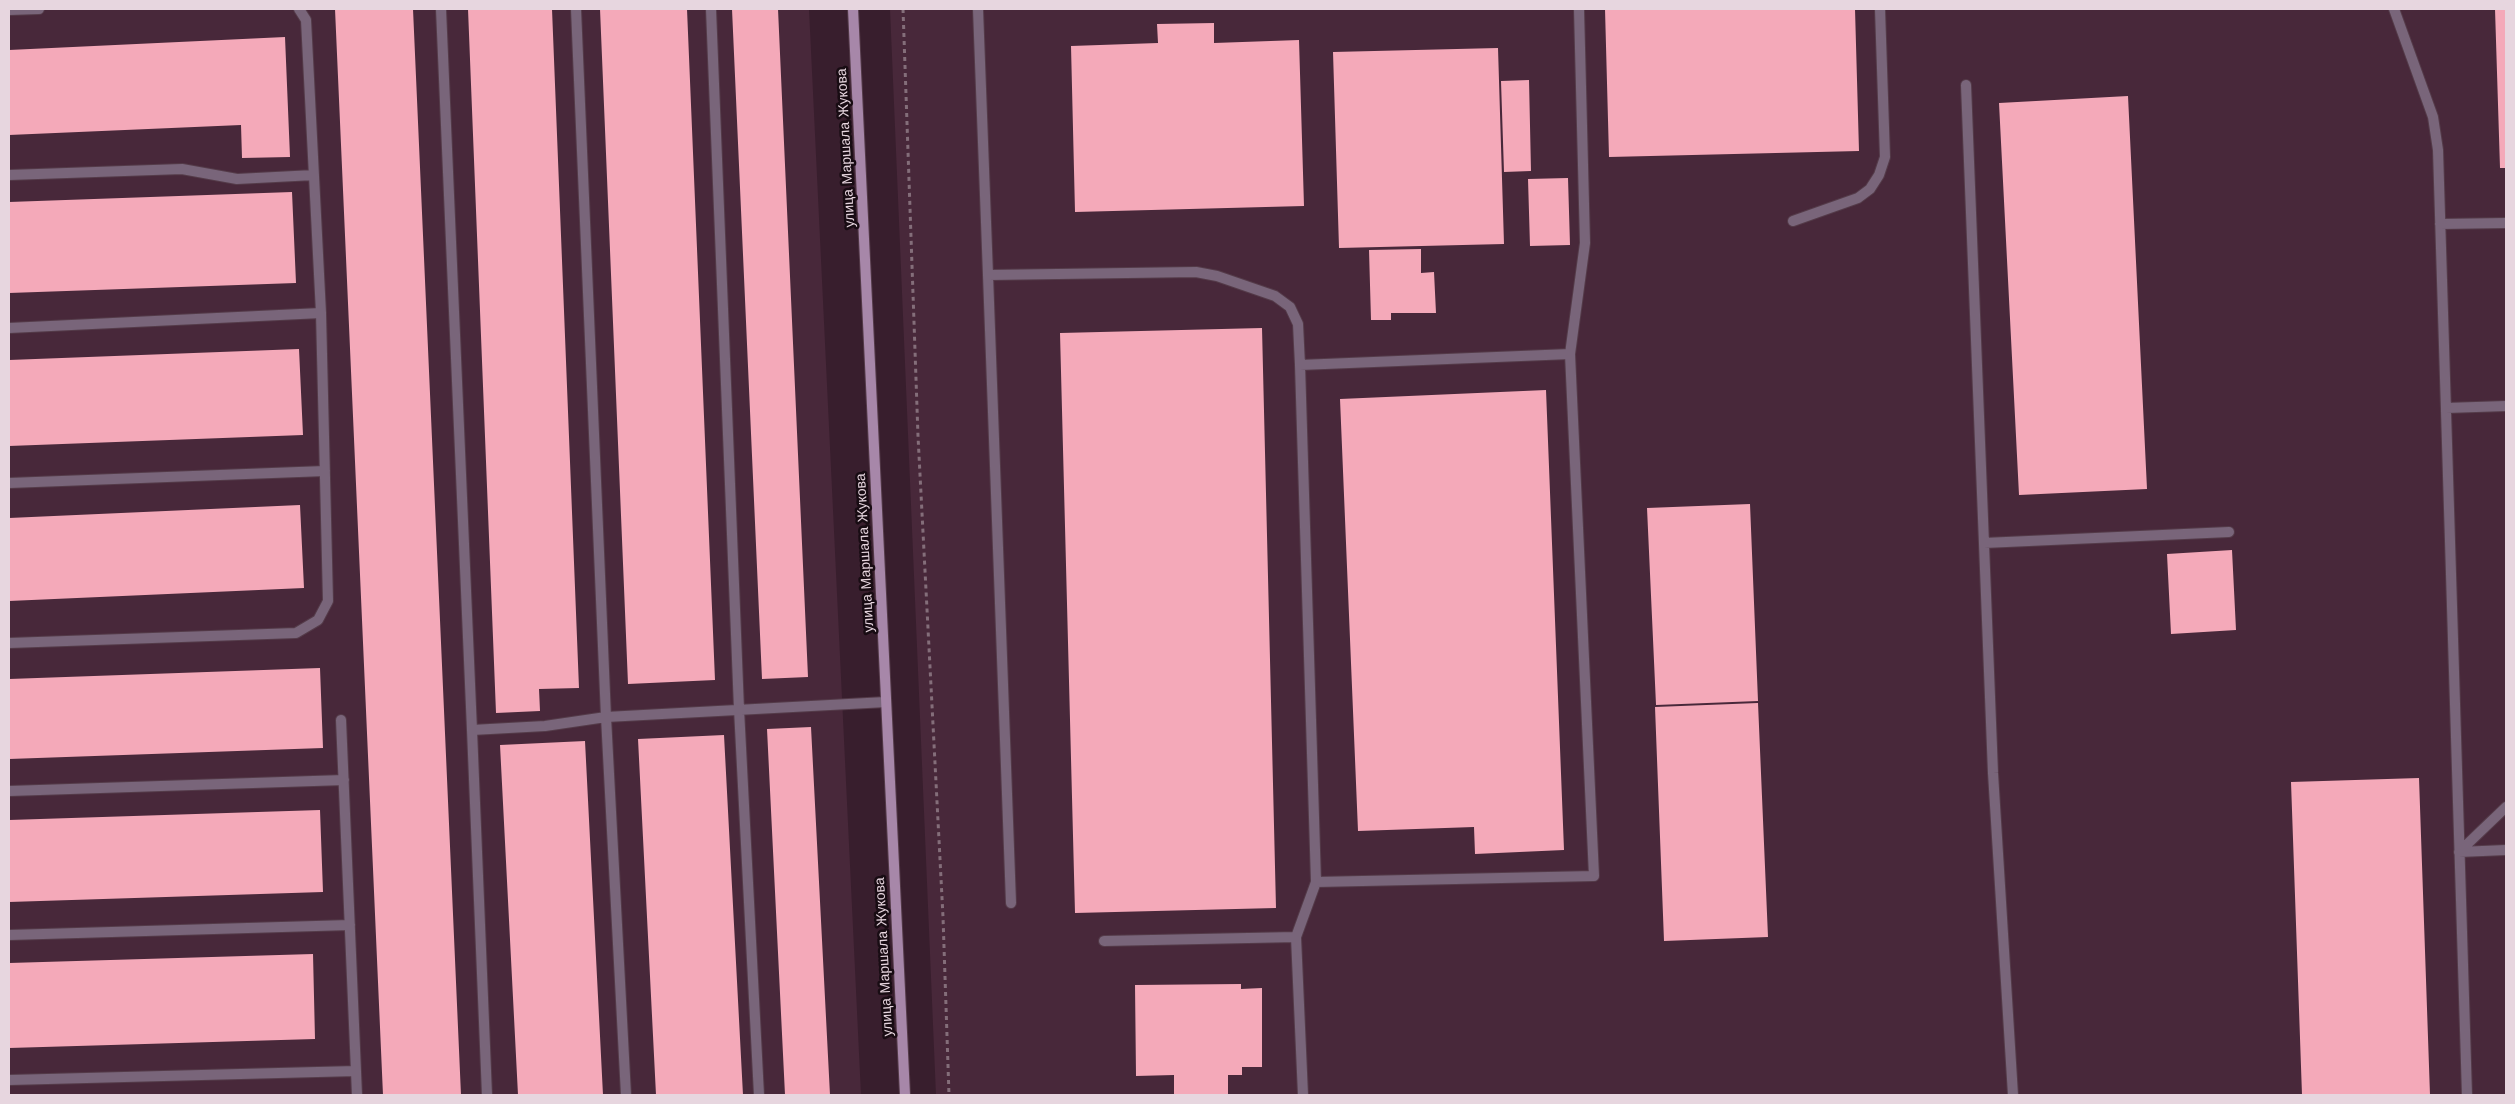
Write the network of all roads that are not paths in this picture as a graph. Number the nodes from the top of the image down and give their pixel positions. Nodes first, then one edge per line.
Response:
1 (39, 9) edge
2 (299, 9) edge
3 (441, 9) edge
4 (576, 9) edge
5 (712, 9) edge
6 (853, 9) edge
7 (978, 9) edge
8 (1579, 9) edge
9 (1880, 9) edge
10 (2394, 9) edge
11 (9, 10) edge
12 (1966, 85) dead end
13 (9, 175) edge
14 (314, 175) junction
15 (1793, 221) dead end
16 (2506, 223) edge
17 (2440, 224) junction
18 (988, 275) junction
19 (321, 313) junction
20 (9, 328) edge
21 (1570, 354) junction
22 (1300, 365) junction
23 (2506, 406) edge
24 (2446, 408) junction
25 (325, 471) junction
26 (9, 483) edge
27 (2229, 532) dead end
28 (1984, 543) junction
29 (9, 644) edge
30 (886, 702) junction
31 (739, 709) junction
32 (606, 716) junction
33 (342, 720) dead end
34 (472, 730) junction
35 (344, 780) junction
36 (9, 791) edge
37 (2506, 807) edge
38 (2506, 850) edge
39 (2460, 852) junction
40 (1316, 882) junction
41 (1011, 903) dead end
42 (350, 925) junction
43 (9, 935) edge
44 (1296, 937) junction
45 (1104, 941) dead end
46 (356, 1071) junction
47 (9, 1080) edge
48 (357, 1095) edge
49 (487, 1095) edge
50 (626, 1095) edge
51 (759, 1095) edge
52 (905, 1095) edge
53 (1303, 1095) edge
54 (2013, 1095) edge
55 (2467, 1095) edge

1 - 11 lane
2 - 14 lane
3 - 34 lane
4 - 32 lane
5 - 31 lane
6 - 30 main road, улица Маршала Жукова
7 - 18 lane
8 - 21 lane
9 - 15 lane
10 - 17 lane
12 - 28 lane
13 - 14 lane
14 - 19 lane
16 - 17 lane
17 - 24 lane
18 - 22 lane
18 - 41 lane
19 - 20 lane
19 - 25 lane
21 - 22 lane
21 - 40 lane
22 - 40 lane
23 - 24 lane
24 - 39 lane
25 - 26 lane
25 - 29 lane
27 - 28 lane
28 - 54 lane
30 - 31 lane
30 - 52 main road, улица Маршала Жукова
31 - 32 lane
31 - 51 lane
32 - 34 lane
32 - 50 lane
33 - 35 lane
34 - 49 lane
35 - 36 lane
35 - 42 lane
37 - 39 lane
38 - 39 lane
39 - 55 lane
40 - 44 lane
42 - 43 lane
42 - 46 lane
44 - 45 lane
44 - 53 lane
46 - 47 lane
46 - 48 lane

